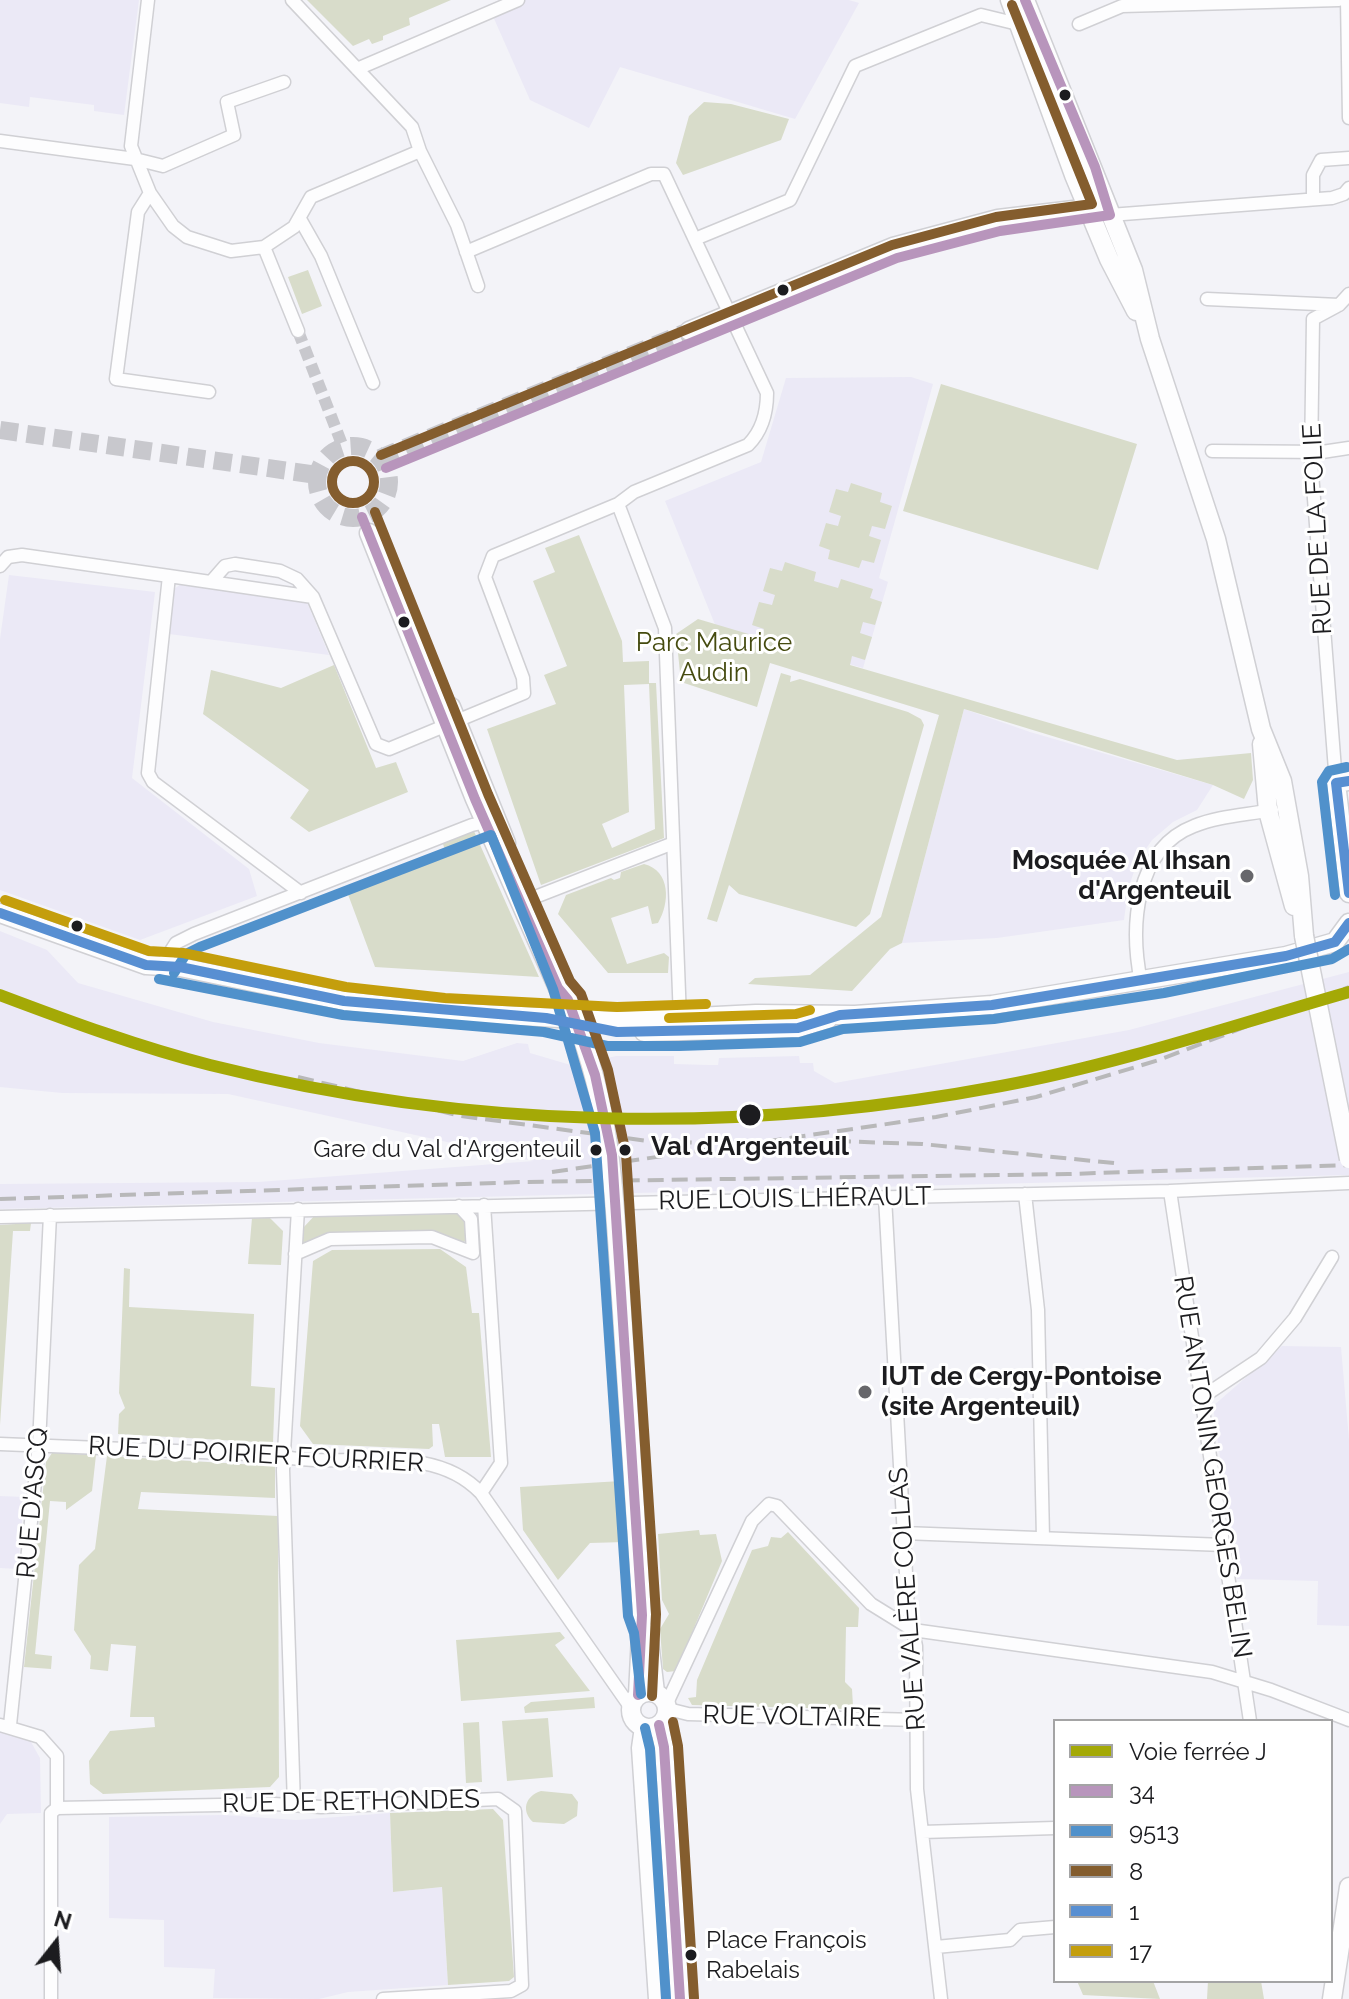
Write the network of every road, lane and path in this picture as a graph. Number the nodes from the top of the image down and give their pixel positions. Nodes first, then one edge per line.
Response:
1 (148, 0) edge
2 (292, 0) edge
3 (518, 0) edge
4 (1010, 0) edge
5 (1025, 0) edge
6 (1339, 0) edge
7 (1347, 0) edge
8 (1121, 3) edge
9 (1018, 24) junction
10 (1079, 24) dead end
11 (357, 69) junction
12 (284, 82) dead end
13 (1349, 118) edge
14 (0, 141) edge
15 (420, 151) junction
16 (1349, 158) edge
17 (135, 159) junction
18 (1349, 188) edge
19 (150, 193) junction
20 (1313, 199) junction
21 (1101, 212) junction
22 (300, 219) junction
23 (695, 239) junction
24 (264, 247) junction
25 (466, 252) junction
26 (478, 286) dead end
27 (1349, 294) edge
28 (1207, 299) dead end
29 (1339, 305) junction
30 (730, 318) junction
31 (298, 331) tunnel mouth
32 (691, 336) tunnel mouth
33 (373, 383) dead end
34 (209, 392) dead end
35 (1349, 448) edge
36 (1212, 451) dead end
37 (1311, 452) junction
38 (618, 504) junction
39 (375, 532) dead end
40 (0, 566) edge
41 (169, 576) junction
42 (211, 582) junction
43 (313, 597) junction
44 (452, 724) junction
45 (1261, 729) junction
46 (1342, 782) edge
47 (1287, 806) junction
48 (1268, 811) junction
49 (493, 820) junction
50 (1347, 839) edge
51 (671, 844) junction
52 (301, 893) junction
53 (1349, 893) edge
54 (530, 899) junction
55 (0, 913) edge
56 (1349, 926) edge
57 (1304, 936) junction
58 (162, 965) junction
59 (1141, 982) junction
60 (568, 1000) junction
61 (840, 1015) junction
62 (546, 1018) junction
63 (680, 1019) junction
64 (1349, 1159) edge
65 (1349, 1183) edge
66 (1170, 1191) junction
67 (1025, 1194) junction
68 (885, 1197) junction
69 (482, 1205) junction
70 (459, 1206) junction
71 (298, 1209) junction
72 (50, 1215) junction
73 (0, 1217) edge
74 (471, 1219) junction
75 (295, 1254) junction
76 (1332, 1257) dead end
77 (1201, 1398) junction
78 (0, 1444) edge
79 (39, 1444) junction
80 (284, 1458) junction
81 (481, 1493) junction
82 (903, 1533) junction
83 (1043, 1538) junction
84 (1224, 1545) junction
85 (913, 1630) junction
86 (1245, 1680) junction
87 (652, 1709) junction
88 (1250, 1719) edge
89 (917, 1720) junction
90 (1349, 1720) edge
91 (5, 1725) edge
92 (294, 1805) junction
93 (57, 1808) junction
94 (1053, 1828) edge
95 (922, 1832) junction
96 (1349, 1887) edge
97 (1053, 1927) edge
98 (936, 1947) junction
99 (51, 1999) edge
100 (383, 1999) edge
101 (658, 1999) edge
102 (680, 1999) edge
103 (941, 1999) edge
104 (1332, 1999) edge

1 - 17 street
2 - 11 street
3 - 11 street
4 - 9 main road
5 - 21 main road
6 - 8 street
7 - 13 street
8 - 10 street
9 - 21 main road
9 - 23 street
11 - 15 street
12 - 17 street
14 - 17 street
15 - 22 street
15 - 25 street
16 - 20 street
17 - 19 street
18 - 20 street
19 - 24 street
19 - 34 street
20 - 21 street
21 - 30 main road
21 - 45 main road
22 - 24 street
22 - 33 street
23 - 25 street
23 - 30 street
24 - 31 street
25 - 26 street
27 - 29 street, RUE DE LA FOLIE
28 - 29 street
29 - 37 street, RUE DE LA FOLIE
30 - 32 main road
30 - 38 street
35 - 37 street
36 - 37 street
37 - 46 street, RUE DE LA FOLIE
38 - 44 street
38 - 51 street
39 - 44 main road
40 - 41 street
41 - 42 street
41 - 52 street
42 - 43 street
42 - 43 street
43 - 44 street
44 - 49 main road
45 - 47 main road
45 - 48 main road
46 - 50 main road
47 - 48 street
47 - 57 main road
48 - 57 main road
48 - 59 street
49 - 52 street
49 - 54 main road
49 - 60 main road
50 - 53 main road
51 - 54 street
51 - 63 street
52 - 58 street
54 - 60 main road
55 - 58 main road
56 - 59 main road
57 - 64 main road, bridge
58 - 62 main road
59 - 61 main road
60 - 87 main road, bridge
61 - 62 main road
61 - 63 main road
62 - 63 main road
65 - 66 street, RUE LOUIS LHÉRAULT
66 - 67 street, RUE LOUIS LHÉRAULT
66 - 77 street, RUE ANTONIN GEORGES BELIN
67 - 68 street, RUE LOUIS LHÉRAULT
67 - 83 street
68 - 69 street, RUE LOUIS LHÉRAULT
68 - 82 street, RUE VALÈRE COLLAS
69 - 70 street, RUE LOUIS LHÉRAULT
69 - 74 street
69 - 81 street
70 - 71 street, RUE LOUIS LHÉRAULT
70 - 74 street
71 - 72 street, RUE LOUIS LHÉRAULT
71 - 75 street
72 - 73 street, RUE LOUIS LHÉRAULT
72 - 79 street, RUE D'ASCQ
74 - 75 street
75 - 80 street
76 - 77 street
77 - 84 street, RUE ANTONIN GEORGES BELIN
78 - 79 street, RUE DU POIRIER FOURRIER
79 - 80 street, RUE DU POIRIER FOURRIER
79 - 91 street, RUE D'ASCQ
80 - 81 street, RUE DU POIRIER FOURRIER
80 - 92 street
81 - 87 street, RUE DU POIRIER FOURRIER
82 - 83 street
82 - 85 street, RUE VALÈRE COLLAS
83 - 84 street
84 - 86 street, RUE ANTONIN GEORGES BELIN
85 - 86 street
85 - 87 street
85 - 89 street, RUE VALÈRE COLLAS
86 - 88 street
86 - 90 street, RUE ANTONIN GEORGES BELIN
87 - 89 street, RUE VOLTAIRE
87 - 101 main road
87 - 102 main road
89 - 95 street, RUE VALÈRE COLLAS
91 - 93 street, RUE D'ASCQ
92 - 93 street, RUE DE RETHONDES
92 - 100 street, RUE DE RETHONDES
93 - 99 street, RUE D'ASCQ
94 - 95 street
95 - 98 street, RUE VALÈRE COLLAS
96 - 104 main road
97 - 98 street
98 - 103 street, RUE VALÈRE COLLAS

